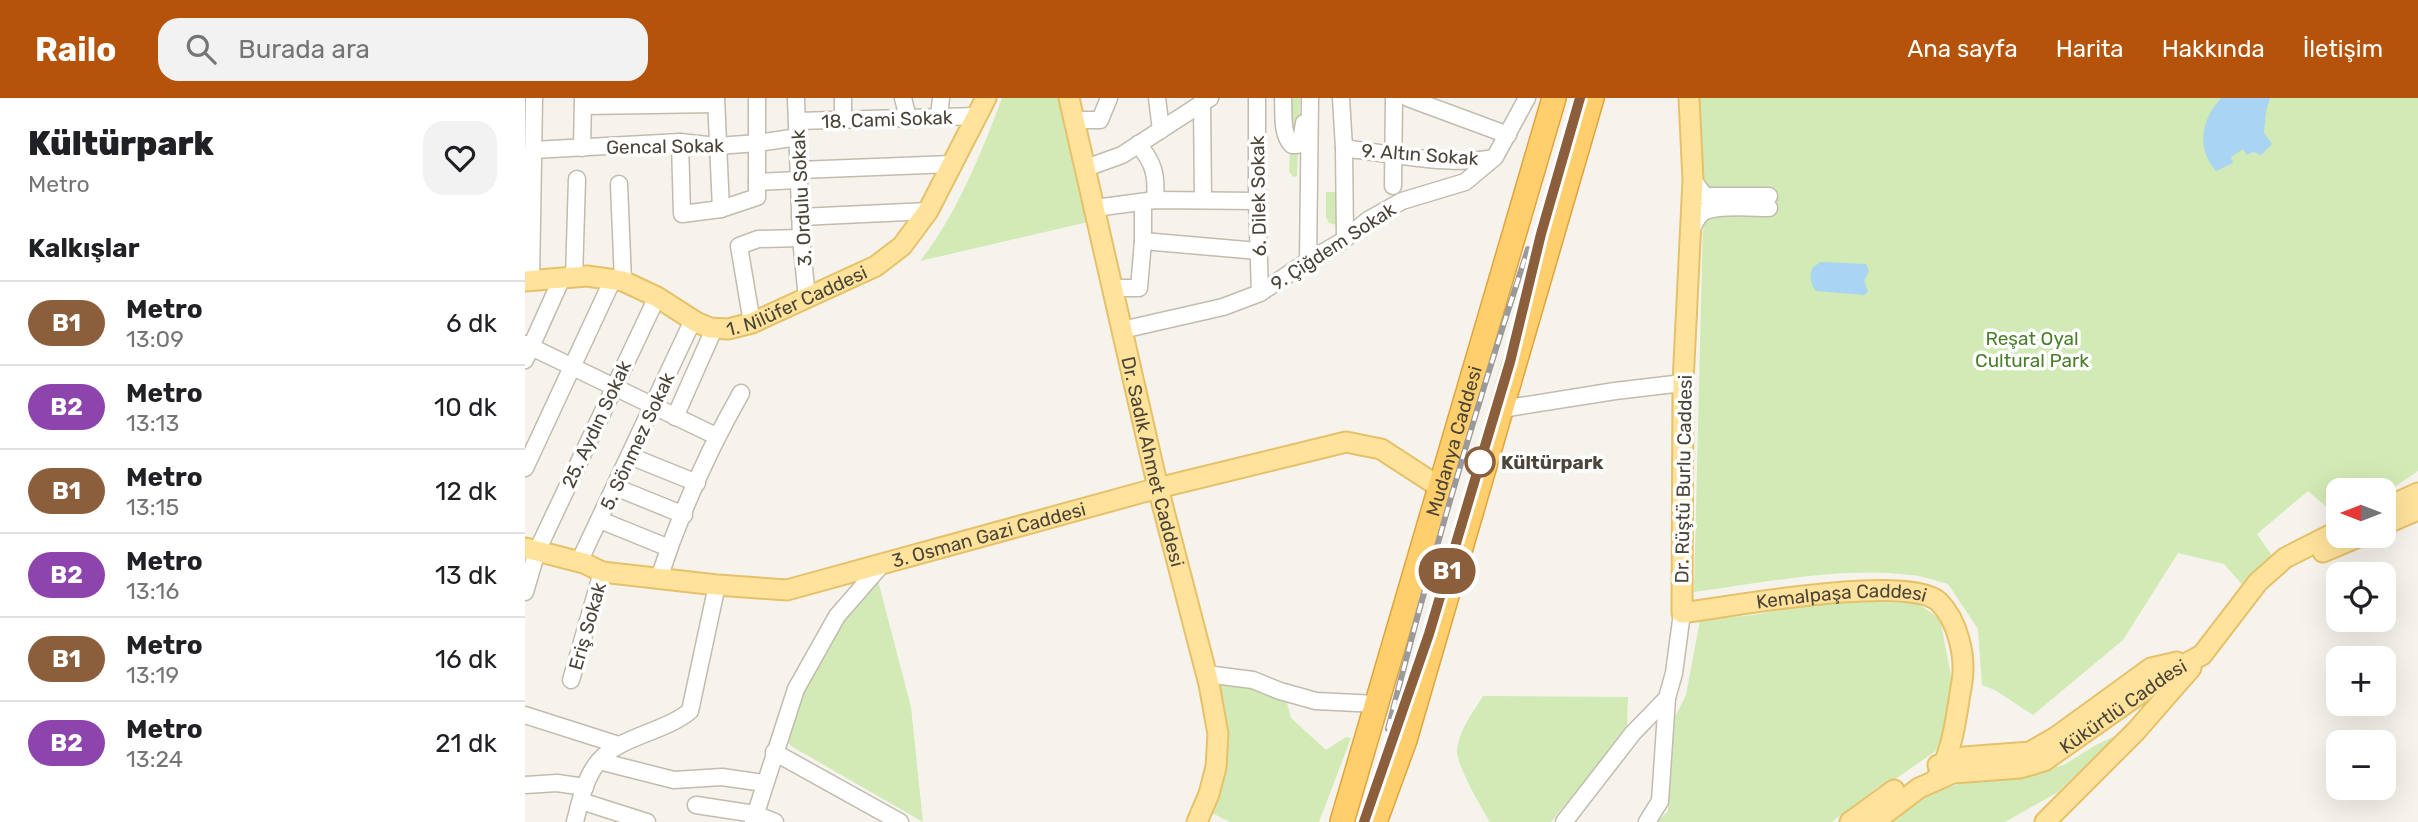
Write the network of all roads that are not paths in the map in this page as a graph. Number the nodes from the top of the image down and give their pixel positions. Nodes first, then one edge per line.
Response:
1 (757, 98) edge
2 (796, 98) edge
3 (843, 98) edge
4 (903, 98) edge
5 (941, 98) edge
6 (986, 98) edge
7 (1069, 98) edge
8 (1109, 98) edge
9 (1157, 98) edge
10 (1257, 98) edge
11 (1283, 98) edge
12 (1304, 98) edge
13 (1310, 98) edge
14 (1341, 98) edge
15 (1394, 98) edge
16 (1408, 98) edge
17 (1527, 98) edge
18 (1552, 98) edge
19 (1593, 98) edge
20 (1689, 98) edge
21 (716, 101) edge
22 (583, 102) edge
23 (1200, 102) edge
24 (531, 103) edge
25 (977, 116) junction
26 (939, 117) junction
27 (908, 118) junction
28 (843, 120) junction
29 (1074, 120) junction
30 (797, 129) junction
31 (1161, 130) junction
32 (1509, 135) junction
33 (680, 142) junction
34 (758, 143) junction
35 (1138, 144) junction
36 (717, 146) junction
37 (582, 148) junction
38 (1344, 148) junction
39 (533, 150) junction
40 (1392, 155) junction
41 (1495, 157) junction
42 (952, 164) junction
43 (1086, 168) junction
44 (799, 175) junction
45 (577, 179) dead end
46 (1693, 180) junction
47 (619, 184) dead end
48 (1393, 186) dead end
49 (757, 189) junction
50 (1203, 200) junction
51 (1149, 201) junction
52 (1257, 201) junction
53 (1095, 208) junction
54 (721, 209) junction
55 (928, 211) junction
56 (800, 218) junction
57 (1691, 232) junction
58 (801, 238) junction
59 (1345, 239) junction
60 (1143, 241) junction
61 (1258, 251) junction
62 (1308, 261) junction
63 (528, 270) edge
64 (568, 279) junction
65 (618, 280) junction
66 (1113, 288) junction
67 (1260, 293) junction
68 (657, 297) junction
69 (807, 298) junction
70 (693, 320) junction
71 (752, 323) junction
72 (714, 329) junction
73 (1122, 330) junction
74 (527, 350) edge
75 (573, 368) junction
76 (1683, 383) junction
77 (613, 387) junction
78 (741, 393) dead end
79 (653, 406) junction
80 (1502, 409) junction
81 (675, 416) junction
82 (716, 436) junction
83 (630, 456) junction
84 (525, 468) edge
85 (697, 483) junction
86 (615, 487) junction
87 (1158, 488) junction
88 (1441, 488) junction
89 (2418, 493) edge
90 (2396, 503) edge
91 (2418, 510) edge
92 (684, 514) junction
93 (600, 520) junction
94 (2396, 520) edge
95 (2326, 537) edge
96 (669, 548) junction
97 (2333, 548) edge
98 (531, 549) edge
99 (579, 562) junction
100 (884, 562) junction
101 (602, 572) junction
102 (659, 578) junction
103 (717, 585) junction
104 (525, 592) edge
105 (1682, 608) junction
106 (2202, 655) junction
107 (1206, 674) junction
108 (571, 680) dead end
109 (1667, 698) junction
110 (1377, 704) junction
111 (525, 715) edge
112 (619, 745) junction
113 (774, 752) junction
114 (599, 761) junction
115 (1962, 763) junction
116 (525, 774) edge
117 (1936, 779) junction
118 (557, 783) junction
119 (764, 783) junction
120 (525, 785) edge
121 (583, 794) junction
122 (702, 811) edge
123 (754, 818) edge
124 (1202, 820) edge
125 (575, 822) edge
126 (647, 822) edge
127 (775, 822) edge
128 (900, 822) edge
129 (1342, 822) edge
130 (1375, 822) edge
131 (1564, 822) edge
132 (1647, 822) edge
133 (1850, 822) edge
134 (1874, 822) edge
135 (2045, 822) edge

1 - 34 street
2 - 30 street, 3. Ordulu Sokak
3 - 28 street
4 - 27 street
5 - 26 street
6 - 25 main road, 1. Nilüfer Caddesi
7 - 29 main road, Dr. Sadık Ahmet Caddesi
8 - 29 street
9 - 31 street
10 - 52 street, 6. Dilek Sokak
11 - 12 street
13 - 62 street
14 - 38 street, 9. Altın Sokak
15 - 40 street
16 - 32 street
17 - 32 street, 9. Çiğdem Sokak
18 - 88 highway, Mudanya Caddesi
19 - 80 highway, Mudanya Caddesi
20 - 46 main road, Dr. Rüştü Burlu Caddesi
21 - 22 street
21 - 36 street
22 - 37 street
23 - 31 street
23 - 50 street
24 - 39 street
25 - 26 street, 18. Cami Sokak
25 - 42 main road, 1. Nilüfer Caddesi
26 - 27 street, 18. Cami Sokak
27 - 28 street, 18. Cami Sokak
28 - 30 street, 18. Cami Sokak
29 - 43 main road, Dr. Sadık Ahmet Caddesi
30 - 34 street, Gencal Sokak
30 - 44 street, 3. Ordulu Sokak
31 - 35 street
32 - 41 street, 9. Çiğdem Sokak
33 - 36 street, Gencal Sokak
33 - 37 street, Gencal Sokak
33 - 54 street
34 - 36 street, Gencal Sokak
34 - 49 street
35 - 43 street
35 - 51 street
36 - 54 street
37 - 39 street, Gencal Sokak
38 - 40 street, 9. Altın Sokak
38 - 59 street, 9. Altın Sokak
39 - 63 street
40 - 41 street, 9. Altın Sokak
40 - 48 street
41 - 59 street, 9. Çiğdem Sokak
42 - 44 street
42 - 55 main road, 1. Nilüfer Caddesi
43 - 53 main road, Dr. Sadık Ahmet Caddesi
44 - 49 street
44 - 56 street, 3. Ordulu Sokak
45 - 64 street
46 - 57 main road, Dr. Rüştü Burlu Caddesi
46 - 57 street
47 - 65 street
49 - 54 street
50 - 51 street
50 - 52 street
51 - 53 street
51 - 60 street
52 - 61 street, 6. Dilek Sokak
53 - 66 main road, Dr. Sadık Ahmet Caddesi
55 - 56 street
55 - 69 main road, 1. Nilüfer Caddesi
56 - 58 street, 3. Ordulu Sokak
57 - 76 main road, Dr. Rüştü Burlu Caddesi
58 - 69 street, 3. Ordulu Sokak
58 - 71 street
59 - 62 street, 9. Çiğdem Sokak
60 - 61 street
60 - 66 street
61 - 67 street, 6. Dilek Sokak
62 - 67 street, 9. Çiğdem Sokak
63 - 64 main road, 1. Nilüfer Caddesi
64 - 65 main road, 1. Nilüfer Caddesi
64 - 74 street
65 - 68 main road, 1. Nilüfer Caddesi
65 - 75 street
66 - 73 main road, Dr. Sadık Ahmet Caddesi
67 - 73 street, 9. Çiğdem Sokak
68 - 70 main road, 1. Nilüfer Caddesi
68 - 77 street, 25. Aydın Sokak
69 - 71 main road, 1. Nilüfer Caddesi
70 - 72 main road, 1. Nilüfer Caddesi
70 - 79 street, 5. Sönmez Sokak
71 - 72 main road, 1. Nilüfer Caddesi
72 - 81 street
73 - 87 main road, Dr. Sadık Ahmet Caddesi
74 - 75 street
75 - 77 street
75 - 84 street
76 - 80 street
76 - 105 main road, Dr. Rüştü Burlu Caddesi
77 - 79 street
77 - 98 street, 25. Aydın Sokak
78 - 82 street
79 - 81 street
79 - 83 street, 5. Sönmez Sokak
80 - 130 highway, Mudanya Caddesi
81 - 82 street
82 - 85 street
83 - 85 street
83 - 86 street, 5. Sönmez Sokak
85 - 92 street
86 - 92 street
86 - 93 street, 5. Sönmez Sokak
87 - 88 main road, 3. Osman Gazi Caddesi
87 - 100 main road, 3. Osman Gazi Caddesi
87 - 107 main road, Dr. Sadık Ahmet Caddesi
88 - 110 highway, Mudanya Caddesi
89 - 90 main road
91 - 94 main road
92 - 96 street
93 - 96 street
93 - 99 street, 5. Sönmez Sokak
95 - 106 main road
96 - 102 street
97 - 106 main road
98 - 99 main road, 3. Osman Gazi Caddesi
98 - 104 street, 25. Aydın Sokak
99 - 101 main road, 3. Osman Gazi Caddesi
100 - 103 main road, 3. Osman Gazi Caddesi
100 - 113 street
101 - 102 main road, 3. Osman Gazi Caddesi
101 - 108 street, Eriş Sokak
102 - 103 main road, 3. Osman Gazi Caddesi
103 - 112 street
105 - 109 street, Dr. Rüştü Burlu Caddesi
105 - 115 main road, Kemalpaşa Caddesi
106 - 115 main road, Kükürtlü Caddesi
106 - 135 main road
107 - 110 street
107 - 124 main road, Dr. Sadık Ahmet Caddesi
109 - 131 street
109 - 132 street, Dr. Rüştü Burlu Caddesi
110 - 129 highway, Mudanya Caddesi
111 - 112 street
112 - 114 street
113 - 119 street
113 - 128 street
114 - 119 street
114 - 121 street
115 - 117 main road, Kemalpaşa Caddesi
115 - 117 main road, Kükürtlü Caddesi
115 - 133 main road, Kükürtlü Caddesi
116 - 118 street
117 - 134 main road, Kükürtlü Caddesi
118 - 120 street
118 - 121 street
119 - 123 street
121 - 125 street
121 - 126 street
122 - 123 street
123 - 127 street

